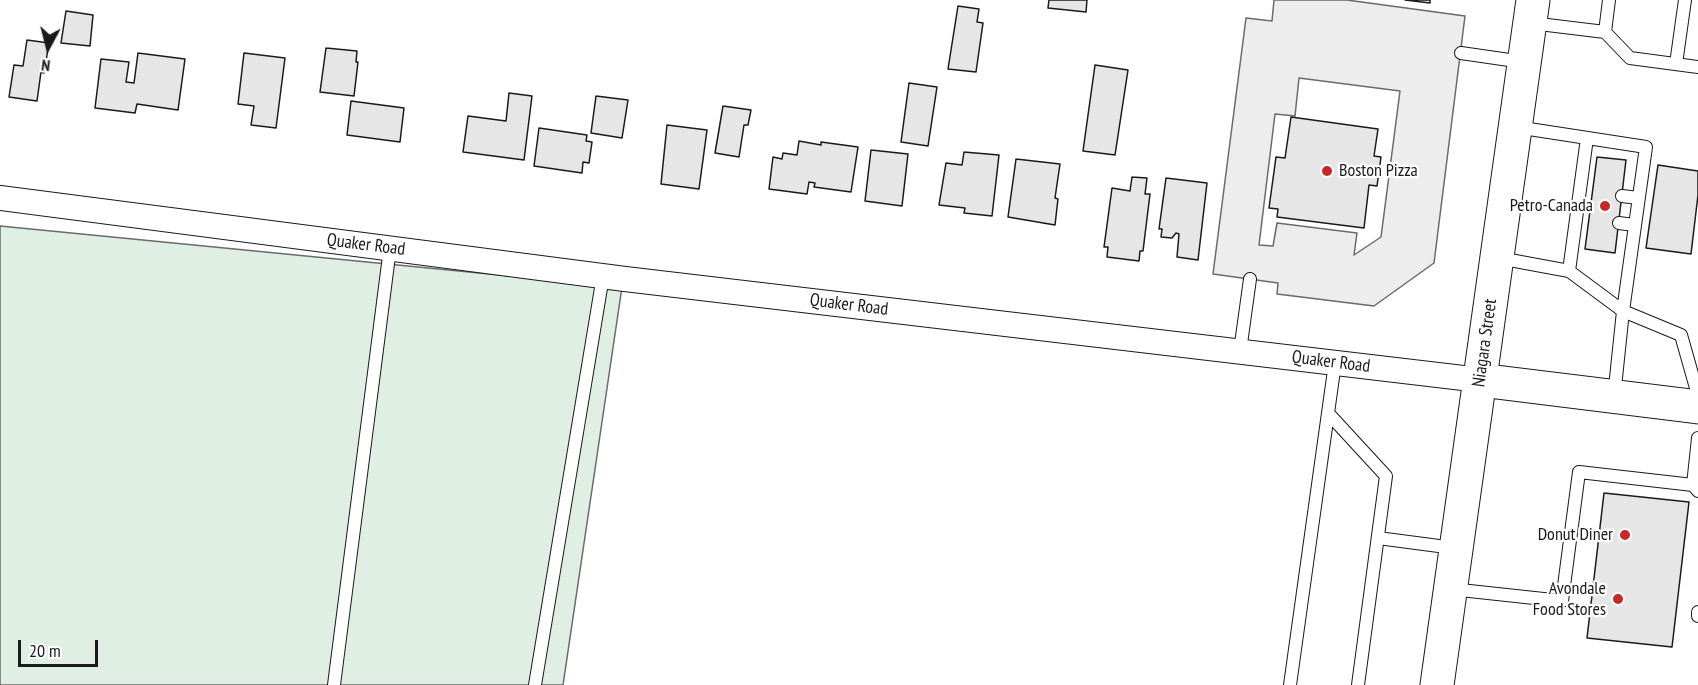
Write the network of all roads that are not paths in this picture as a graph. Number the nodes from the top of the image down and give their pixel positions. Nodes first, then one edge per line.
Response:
1 (1609, 0) edge
2 (1685, 0) edge
3 (1532, 11) edge
4 (1605, 32) junction
5 (1461, 53) dead end
6 (1524, 62) junction
7 (1676, 64) junction
8 (1698, 67) edge
9 (1515, 127) junction
10 (1587, 138) junction
11 (1622, 196) dead end
12 (0, 198) edge
13 (1638, 198) junction
14 (1619, 223) dead end
15 (1634, 225) junction
16 (390, 248) junction
17 (1497, 258) junction
18 (1569, 271) junction
19 (603, 276) junction
20 (1250, 279) dead end
21 (1623, 311) junction
22 (1240, 351) junction
23 (1335, 363) junction
24 (1480, 380) junction
25 (1698, 395) edge
26 (1614, 397) junction
27 (1698, 407) edge
28 (1328, 413) junction
29 (1698, 438) edge
30 (1695, 488) edge
31 (1378, 538) junction
32 (1455, 548) junction
33 (1450, 589) junction
34 (334, 685) edge
35 (535, 685) edge
36 (1293, 685) edge
37 (1358, 685) edge
38 (1437, 685) edge

1 - 4 lane
2 - 7 lane
3 - 4 lane
3 - 6 main road, Niagara Street
4 - 7 lane
5 - 6 lane
6 - 9 main road, Niagara Street
7 - 8 lane
9 - 10 lane
9 - 17 main road, Niagara Street
10 - 13 lane
10 - 18 lane
11 - 13 lane
12 - 16 street, Quaker Road
13 - 15 lane
14 - 15 lane
15 - 21 lane
16 - 19 street, Quaker Road
16 - 34 lane
17 - 18 lane
17 - 24 main road, Niagara Street
18 - 21 lane
19 - 22 street, Quaker Road
19 - 35 lane
20 - 22 lane
21 - 25 lane
21 - 26 lane
22 - 23 street, Quaker Road
23 - 24 street, Quaker Road
23 - 28 lane
24 - 26 main road, Quaker Road
24 - 32 main road, Niagara Street
26 - 27 main road, Quaker Road
28 - 31 lane
28 - 36 lane
29 - 30 lane
30 - 33 lane
31 - 32 lane
31 - 37 lane
32 - 33 main road, Niagara Street
33 - 38 main road, Niagara Street

